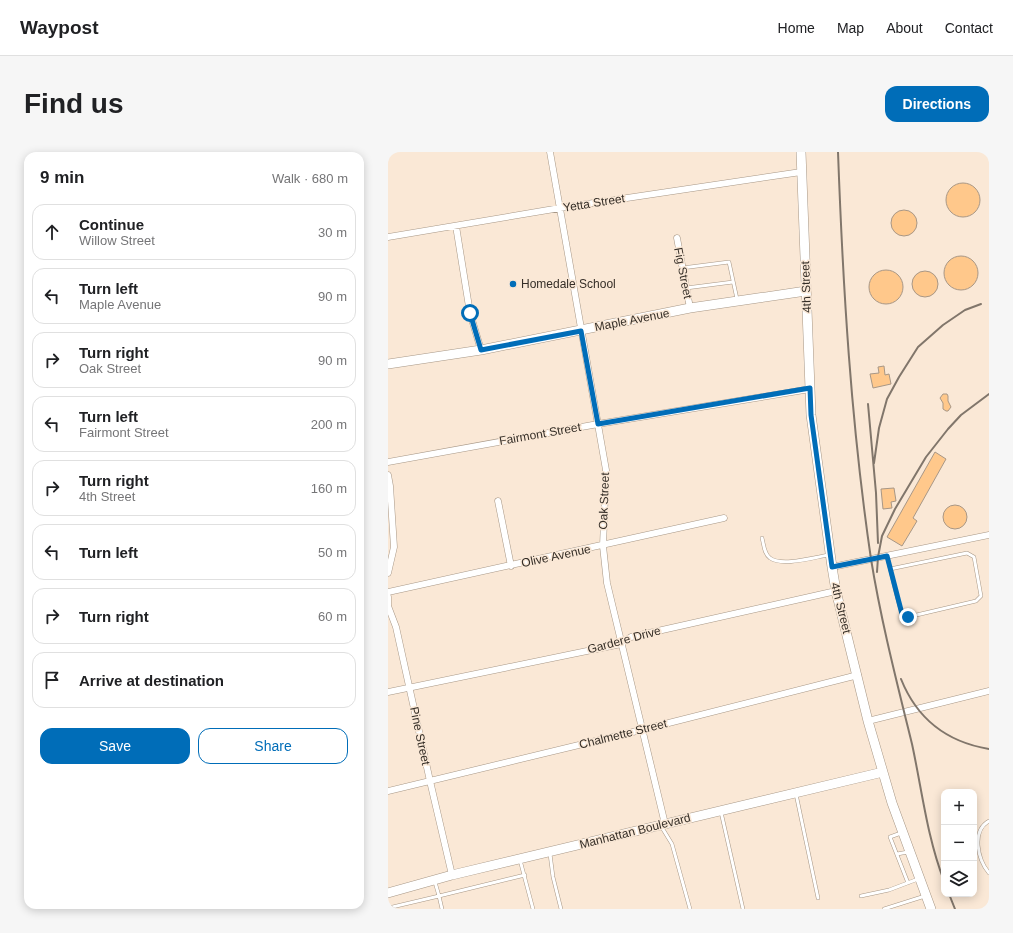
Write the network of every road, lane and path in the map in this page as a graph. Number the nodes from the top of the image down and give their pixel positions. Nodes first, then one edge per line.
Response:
1 (550, 152) edge
2 (801, 152) edge
3 (801, 172) junction
4 (560, 208) junction
5 (456, 226) junction
6 (388, 237) edge
7 (677, 238) dead end
8 (682, 268) junction
9 (733, 282) junction
10 (686, 288) junction
11 (806, 291) junction
12 (738, 301) junction
13 (690, 308) junction
14 (581, 331) junction
15 (481, 350) junction
16 (388, 364) edge
17 (810, 388) junction
18 (598, 424) junction
19 (388, 462) edge
20 (388, 475) edge
21 (498, 501) dead end
22 (724, 518) dead end
23 (989, 535) edge
24 (762, 538) dead end
25 (603, 546) junction
26 (830, 554) junction
27 (887, 556) junction
28 (511, 566) junction
29 (832, 567) junction
30 (890, 569) junction
31 (388, 573) edge
32 (836, 591) junction
33 (388, 592) edge
34 (388, 597) edge
35 (621, 644) junction
36 (858, 675) junction
37 (409, 688) junction
38 (388, 692) edge
39 (989, 692) edge
40 (868, 721) junction
41 (642, 730) junction
42 (883, 772) junction
43 (430, 781) junction
44 (388, 791) edge
45 (796, 793) junction
46 (720, 810) junction
47 (989, 821) edge
48 (662, 824) junction
49 (903, 833) junction
50 (550, 851) junction
51 (910, 852) junction
52 (897, 854) junction
53 (520, 859) junction
54 (989, 873) edge
55 (452, 875) junction
56 (525, 875) junction
57 (920, 878) junction
58 (434, 880) junction
59 (908, 883) junction
60 (388, 892) edge
61 (439, 896) junction
62 (861, 896) dead end
63 (926, 896) junction
64 (818, 898) dead end
65 (388, 908) edge
66 (442, 909) edge
67 (533, 909) edge
68 (560, 909) edge
69 (690, 909) edge
70 (743, 909) edge
71 (884, 909) edge
72 (931, 909) edge

1 - 4 street, Oak Street
2 - 3 street, 4th Street
3 - 4 street, Yetta Street
3 - 11 street, 4th Street
4 - 5 street, Yetta Street
4 - 14 street, Oak Street
5 - 6 street, Yetta Street
5 - 15 street
7 - 8 street, Fig Street
8 - 9 lane
8 - 10 street, Fig Street
9 - 10 lane
9 - 12 lane
10 - 13 street, Fig Street
11 - 12 street, Maple Avenue
11 - 17 street, 4th Street
12 - 13 street, Maple Avenue
13 - 14 street, Maple Avenue
14 - 15 street, Maple Avenue
14 - 18 street, Oak Street
15 - 16 street, Maple Avenue
17 - 18 street, Fairmont Street
17 - 26 street, 4th Street
18 - 19 street, Fairmont Street
18 - 25 street, Oak Street
20 - 31 street
21 - 28 street
22 - 25 street, Olive Avenue
23 - 27 street
24 - 26 lane
25 - 28 street, Olive Avenue
25 - 35 street, Oak Street
26 - 29 street, 4th Street
27 - 29 street
27 - 30 lane
28 - 33 street, Olive Avenue
29 - 32 street, 4th Street
30 - 30 lane
32 - 35 street, Gardere Drive
32 - 36 street, 4th Street
34 - 37 street, Pine Street
35 - 37 street, Gardere Drive
35 - 41 street, Oak Street
36 - 40 street, 4th Street
36 - 41 street, Chalmette Street
37 - 38 street, Gardere Drive
37 - 43 street, Pine Street
39 - 40 street
40 - 42 street, 4th Street
41 - 43 street, Chalmette Street
41 - 48 street, Oak Street
42 - 45 street, Manhattan Boulevard
42 - 49 street, 4th Street
43 - 44 street, Chalmette Street
43 - 55 street, Pine Street
45 - 46 street, Manhattan Boulevard
45 - 64 lane
46 - 48 street, Manhattan Boulevard
46 - 70 lane
47 - 54 lane
48 - 50 street, Manhattan Boulevard
48 - 69 lane
49 - 51 street, 4th Street
49 - 52 lane
50 - 53 street, Manhattan Boulevard
50 - 68 lane
51 - 52 lane
51 - 57 street, 4th Street
52 - 59 lane
53 - 55 street, Manhattan Boulevard
53 - 56 lane
55 - 58 street, Manhattan Boulevard
56 - 61 lane
56 - 67 lane
57 - 59 lane
57 - 63 street, 4th Street
58 - 60 street, Manhattan Boulevard
58 - 61 lane
59 - 62 lane
61 - 65 lane
61 - 66 lane
63 - 71 lane
63 - 72 street, 4th Street

